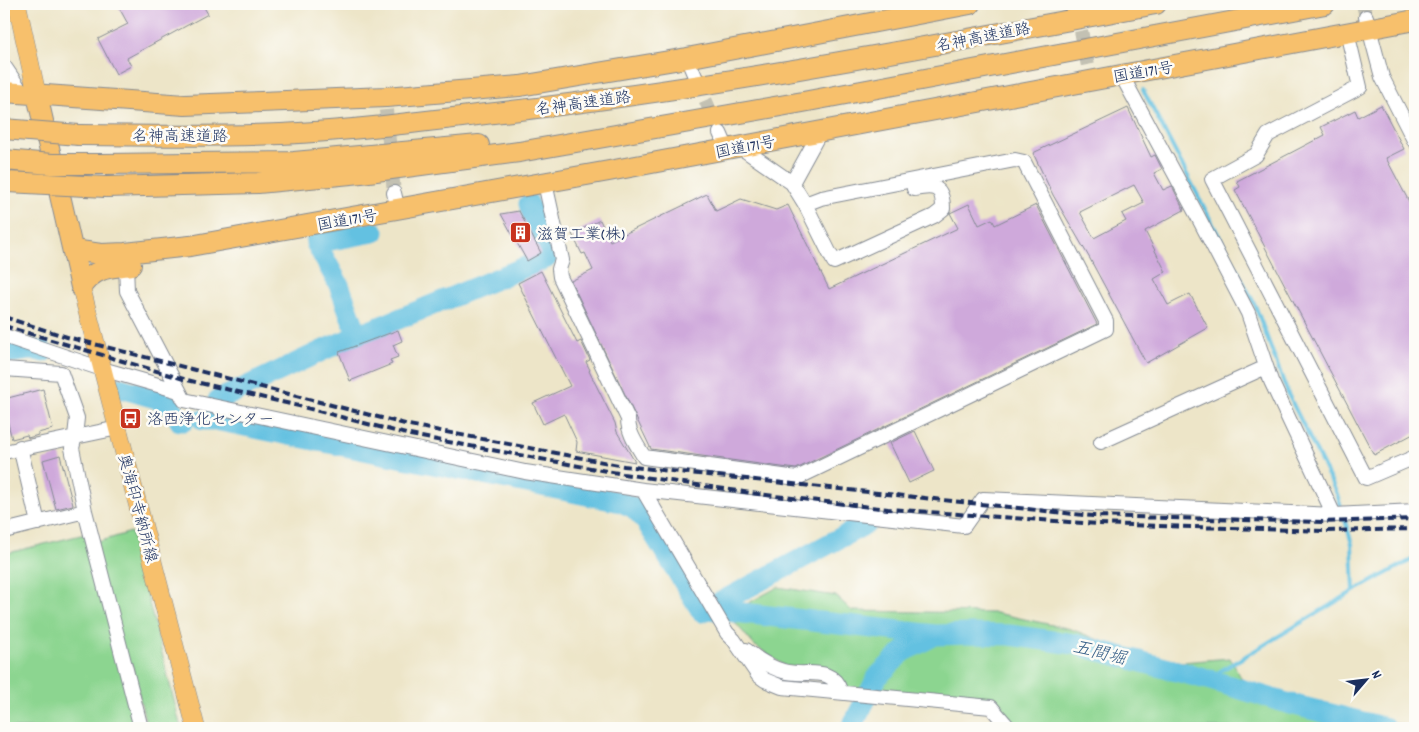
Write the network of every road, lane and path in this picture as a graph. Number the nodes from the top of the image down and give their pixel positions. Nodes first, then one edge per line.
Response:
1 (18, 4) edge
2 (970, 4) edge
3 (1156, 4) edge
4 (1325, 4) edge
5 (926, 8) edge
6 (1415, 20) edge
7 (1366, 23) junction
8 (1348, 32) junction
9 (687, 58) junction
10 (4, 66) edge
11 (1122, 76) junction
12 (1382, 77) junction
13 (697, 81) tunnel mouth
14 (1360, 87) junction
15 (21, 94) edge
16 (803, 102) junction
17 (4, 130) edge
18 (820, 132) junction
19 (1415, 142) edge
20 (729, 143) junction
21 (4, 160) edge
22 (6, 182) edge
23 (792, 183) junction
24 (549, 198) junction
25 (805, 204) junction
26 (268, 232) junction
27 (73, 250) junction
28 (126, 265) junction
29 (81, 287) junction
30 (4, 336) edge
31 (1266, 367) junction
32 (4, 369) edge
33 (102, 369) junction
34 (179, 391) junction
35 (118, 428) junction
36 (75, 436) junction
37 (1101, 442) dead end
38 (20, 448) junction
39 (4, 452) edge
40 (1415, 457) edge
41 (643, 490) junction
42 (85, 511) junction
43 (1415, 511) edge
44 (1334, 515) junction
45 (38, 522) junction
46 (4, 531) edge
47 (141, 728) edge
48 (196, 728) edge
49 (1009, 728) edge

1 - 15 main road
2 - 5 highway
3 - 17 highway, 名神高速道路, bridge
4 - 16 highway, 名神高速道路
5 - 9 highway
6 - 7 highway, 国道171号
7 - 8 highway, 国道171号
7 - 12 street
8 - 11 highway, 国道171号
8 - 14 street
9 - 13 street
9 - 15 highway
10 - 15 street
11 - 18 highway, 国道171号
11 - 31 street
12 - 14 street
12 - 19 street
14 - 40 street
15 - 27 highway
16 - 21 highway, 名神高速道路, bridge
16 - 22 highway, 名神高速道路, bridge
18 - 20 highway, 国道171号
18 - 23 street
20 - 23 street
20 - 24 highway, 国道171号
23 - 25 street
24 - 25 street
24 - 26 highway, 国道171号
25 - 25 street
26 - 27 highway, 国道171号
26 - 28 highway
27 - 29 highway
28 - 29 highway
28 - 34 street
29 - 33 main road, 奥海印寺納所線
30 - 33 street
31 - 37 street
31 - 44 street
32 - 36 street
33 - 34 street
33 - 35 main road, 奥海印寺納所線
34 - 41 street
35 - 36 street
35 - 48 main road, 奥海印寺納所線
36 - 38 street
36 - 42 street
38 - 39 street
38 - 45 street
41 - 44 street
41 - 49 street
42 - 45 street
42 - 47 street
43 - 44 street
45 - 46 street

